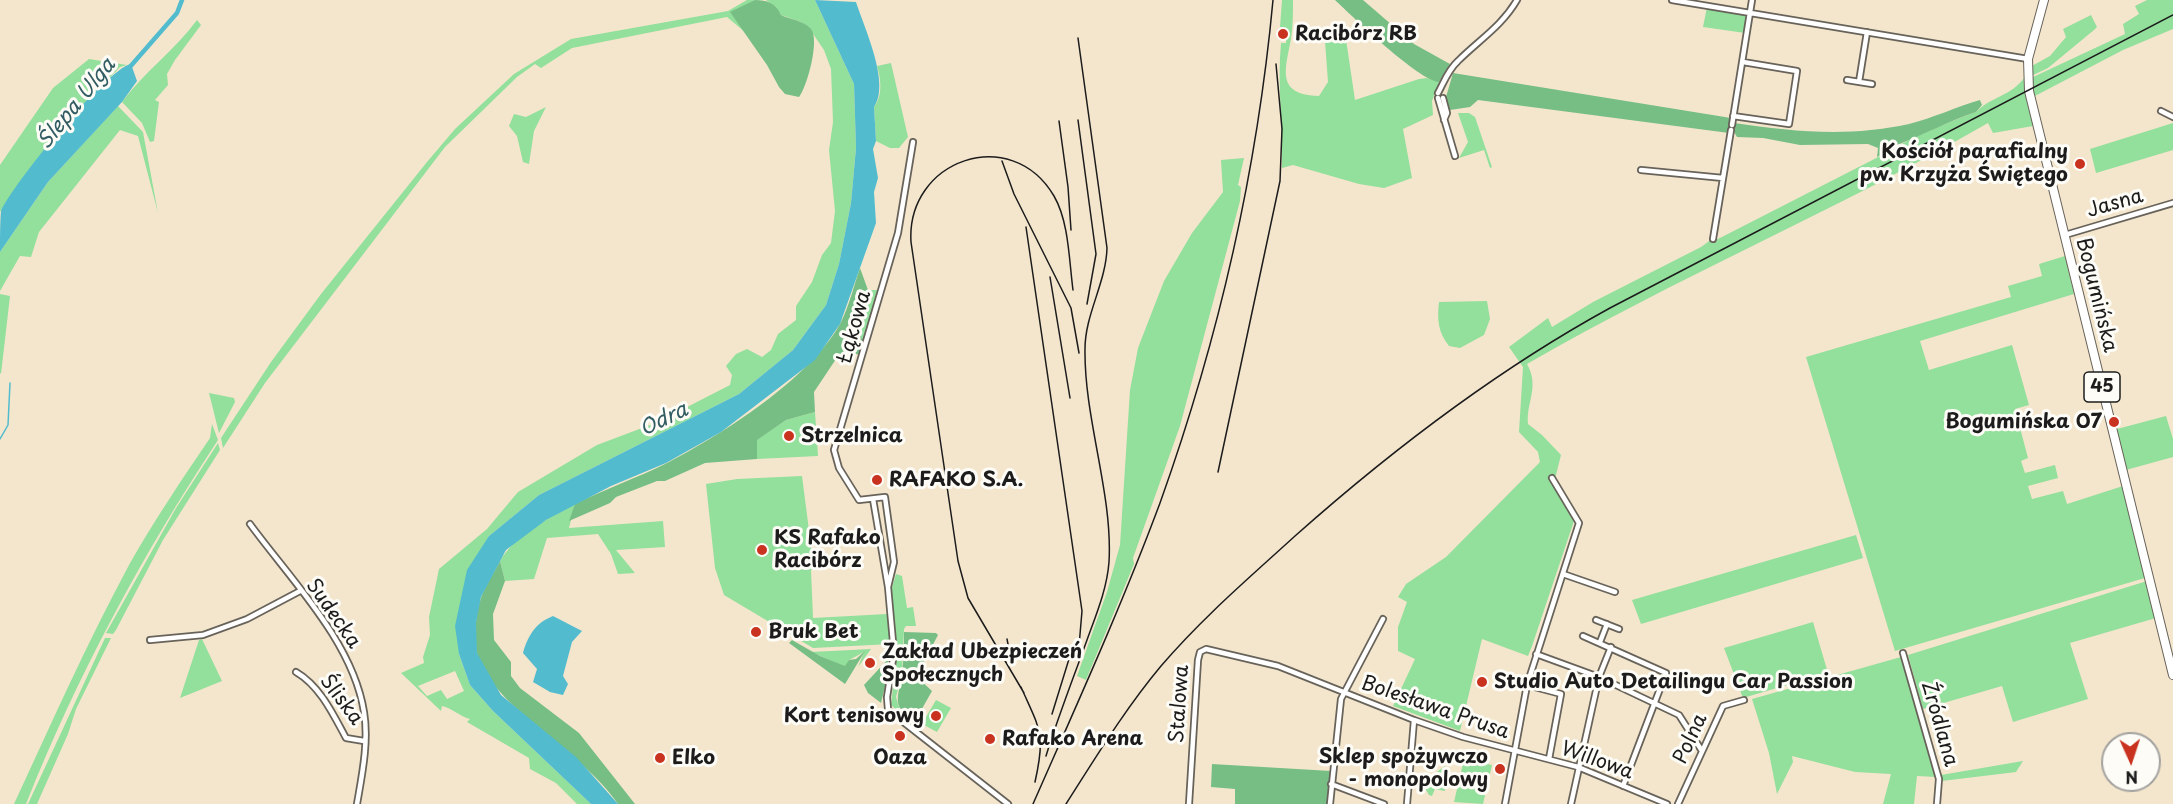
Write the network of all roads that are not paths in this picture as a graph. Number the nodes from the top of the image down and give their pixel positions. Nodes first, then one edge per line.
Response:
1 (1517, 0) edge
2 (1671, 0) edge
3 (1752, 0) edge
4 (2044, 0) edge
5 (1750, 12) junction
6 (1867, 32) junction
7 (2028, 59) junction
8 (1743, 62) junction
9 (1848, 80) dead end
10 (1859, 82) junction
11 (1872, 84) dead end
12 (2162, 111) dead end
13 (1733, 116) junction
14 (2173, 117) edge
15 (913, 142) dead end
16 (1455, 156) dead end
17 (1641, 170) dead end
18 (1723, 178) junction
19 (2173, 203) edge
20 (2065, 235) junction
21 (1713, 239) dead end
22 (1552, 478) dead end
23 (873, 499) junction
24 (250, 524) dead end
25 (894, 562) junction
26 (884, 568) junction
27 (892, 571) junction
28 (1563, 574) junction
29 (888, 587) junction
30 (300, 591) junction
31 (1615, 592) dead end
32 (1383, 619) dead end
33 (1596, 620) dead end
34 (1607, 624) junction
35 (1619, 628) dead end
36 (1583, 636) dead end
37 (150, 640) dead end
38 (1600, 642) junction
39 (1611, 647) junction
40 (1903, 653) dead end
41 (1536, 654) junction
42 (296, 672) dead end
43 (2173, 675) edge
44 (1599, 677) junction
45 (1527, 685) junction
46 (1344, 692) junction
47 (1744, 700) dead end
48 (1654, 702) junction
49 (1414, 720) junction
50 (364, 741) junction
51 (1515, 751) junction
52 (1702, 751) junction
53 (1549, 759) junction
54 (1578, 768) junction
55 (1332, 784) junction
56 (1623, 786) junction
57 (357, 804) edge
58 (1008, 804) edge
59 (1189, 804) edge
60 (1330, 804) edge
61 (1384, 804) edge
62 (1407, 804) edge
63 (1505, 804) edge
64 (1571, 804) edge
65 (1667, 804) edge
66 (1678, 804) edge
67 (1937, 804) edge

1 - 16 street
2 - 5 street
3 - 5 street
4 - 7 main road, 45
5 - 6 street
5 - 8 street
6 - 7 street
6 - 10 street
7 - 20 main road, Bogumińska / 45
8 - 13 street
8 - 13 street
9 - 10 street
10 - 11 street
12 - 14 street
13 - 18 street
15 - 23 street, Łąkowa
17 - 18 street
18 - 21 street
19 - 20 street, Jasna
20 - 43 main road, Bogumińska / 45
22 - 28 street
23 - 25 street, Łąkowa
23 - 26 street, Łąkowa
24 - 30 street, Sudecka
25 - 26 street
25 - 27 street, Łąkowa
26 - 27 street
26 - 29 street, Łąkowa
27 - 29 street, Łąkowa
28 - 31 street
28 - 41 street
29 - 58 street, Łąkowa
30 - 37 street
30 - 50 street, Sudecka
32 - 46 street
33 - 34 street
34 - 35 street
34 - 38 street
36 - 38 street
38 - 39 street
39 - 44 street
39 - 48 street
40 - 67 street, Źródlana
41 - 44 street
41 - 45 street
42 - 50 street, Śliska
44 - 48 street
44 - 54 street
45 - 51 street
45 - 53 street
46 - 49 street, Bolesława Prusa
46 - 55 street
46 - 59 street, Stalowa
47 - 52 street, Polna
48 - 52 street
48 - 56 street
49 - 51 street, Bolesława Prusa
49 - 62 street
50 - 57 street, Sudecka
51 - 53 street, Willowa
51 - 63 street
52 - 66 street, Polna
53 - 54 street, Willowa
54 - 56 street, Willowa
54 - 64 street
55 - 60 street
55 - 61 street
56 - 65 street, Willowa

